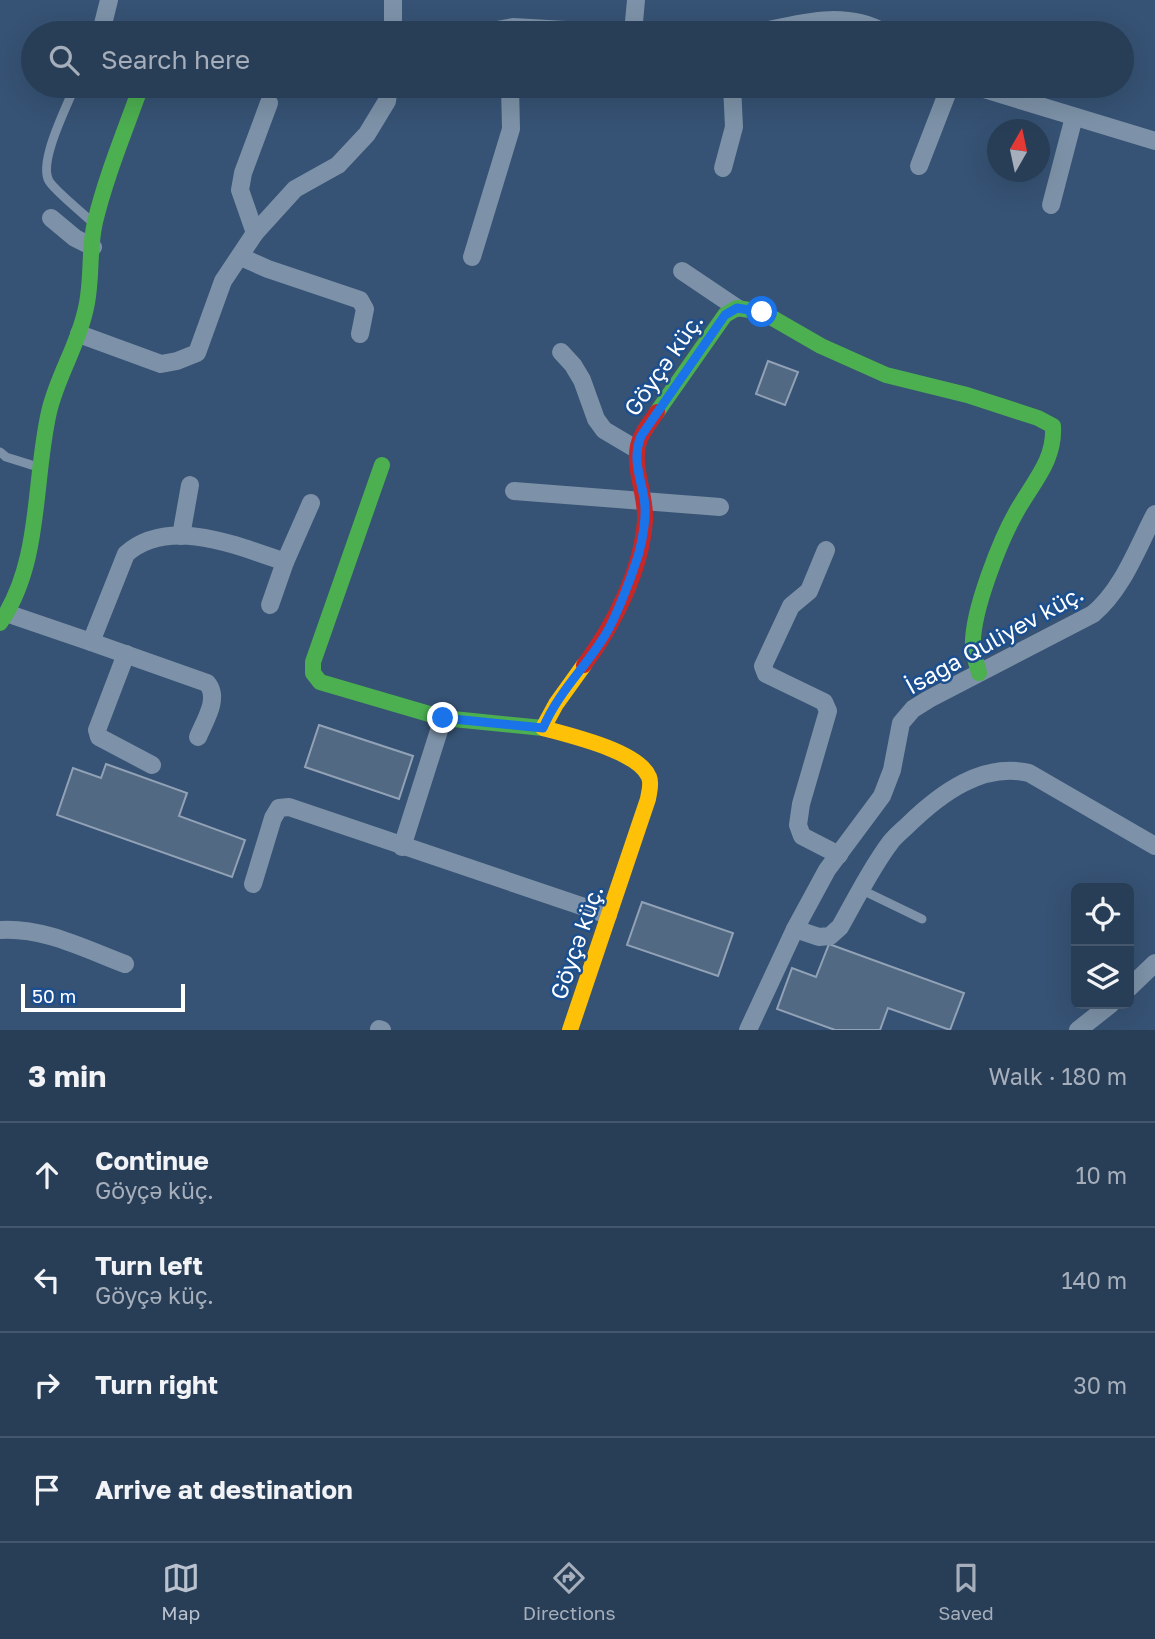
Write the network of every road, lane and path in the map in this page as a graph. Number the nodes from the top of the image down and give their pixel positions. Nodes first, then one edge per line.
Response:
1 (109, 0) edge
2 (393, 0) edge
3 (636, 0) edge
4 (104, 21) edge
5 (393, 21) edge
6 (635, 21) edge
7 (810, 21) edge
8 (838, 21) edge
9 (70, 98) edge
10 (137, 98) edge
11 (387, 98) edge
12 (510, 98) edge
13 (733, 98) edge
14 (945, 98) edge
15 (1013, 98) edge
16 (269, 103) dead end
17 (1074, 117) junction
18 (1155, 141) edge
19 (919, 166) dead end
20 (723, 168) dead end
21 (1051, 205) dead end
22 (51, 218) dead end
23 (94, 224) junction
24 (255, 233) junction
25 (93, 247) junction
26 (241, 257) junction
27 (472, 257) dead end
28 (682, 271) dead end
29 (737, 308) junction
30 (79, 334) junction
31 (360, 334) dead end
32 (561, 352) dead end
33 (636, 449) junction
34 (0, 452) edge
35 (382, 466) dead end
36 (40, 467) junction
37 (190, 485) dead end
38 (514, 491) dead end
39 (645, 500) junction
40 (311, 503) dead end
41 (720, 507) dead end
42 (1155, 514) edge
43 (181, 536) junction
44 (826, 550) dead end
45 (285, 562) junction
46 (270, 605) dead end
47 (5, 618) edge
48 (91, 642) junction
49 (126, 654) junction
50 (979, 673) junction
51 (443, 718) junction
52 (543, 728) junction
53 (198, 737) dead end
54 (152, 765) dead end
55 (1155, 846) edge
56 (402, 847) junction
57 (839, 855) junction
58 (253, 884) dead end
59 (862, 890) junction
60 (608, 915) junction
61 (922, 919) dead end
62 (795, 929) junction
63 (0, 930) edge
64 (125, 964) dead end
65 (1155, 964) edge
66 (1134, 983) edge
67 (1105, 1009) edge
68 (570, 1030) edge
69 (751, 1030) edge
70 (1078, 1030) edge

1 - 4 street
2 - 5 street
3 - 6 street
7 - 8 street
9 - 23 lane
10 - 23 street
11 - 24 street
12 - 27 street
13 - 20 street
14 - 19 street
15 - 17 street
16 - 24 street
17 - 18 street
17 - 21 street
22 - 25 street
23 - 25 street
24 - 26 street
25 - 30 street
26 - 30 street
26 - 31 street
28 - 29 street
29 - 33 street, Göyçə küç.
29 - 50 street, Göyçə küç.
30 - 36 street
32 - 33 street
33 - 39 street, Göyçə küç.
34 - 36 lane
35 - 51 street
36 - 47 street
37 - 43 street
38 - 39 street
39 - 41 street
39 - 52 street, Göyçə küç.
40 - 45 street
42 - 50 street, İsağa Quliyev küç.
43 - 45 street
43 - 48 street
44 - 57 street
45 - 46 street
47 - 48 street
48 - 49 street
49 - 53 street
49 - 54 street
50 - 57 street, İsağa Quliyev küç.
51 - 52 street
51 - 56 street
52 - 60 street, Göyçə küç.
55 - 59 street
56 - 58 street
56 - 60 street
57 - 62 street, İsağa Quliyev küç.
59 - 61 lane
59 - 62 street
60 - 68 street, Göyçə küç.
62 - 69 street, İsağa Quliyev küç.
63 - 64 street
65 - 66 street
67 - 70 street

